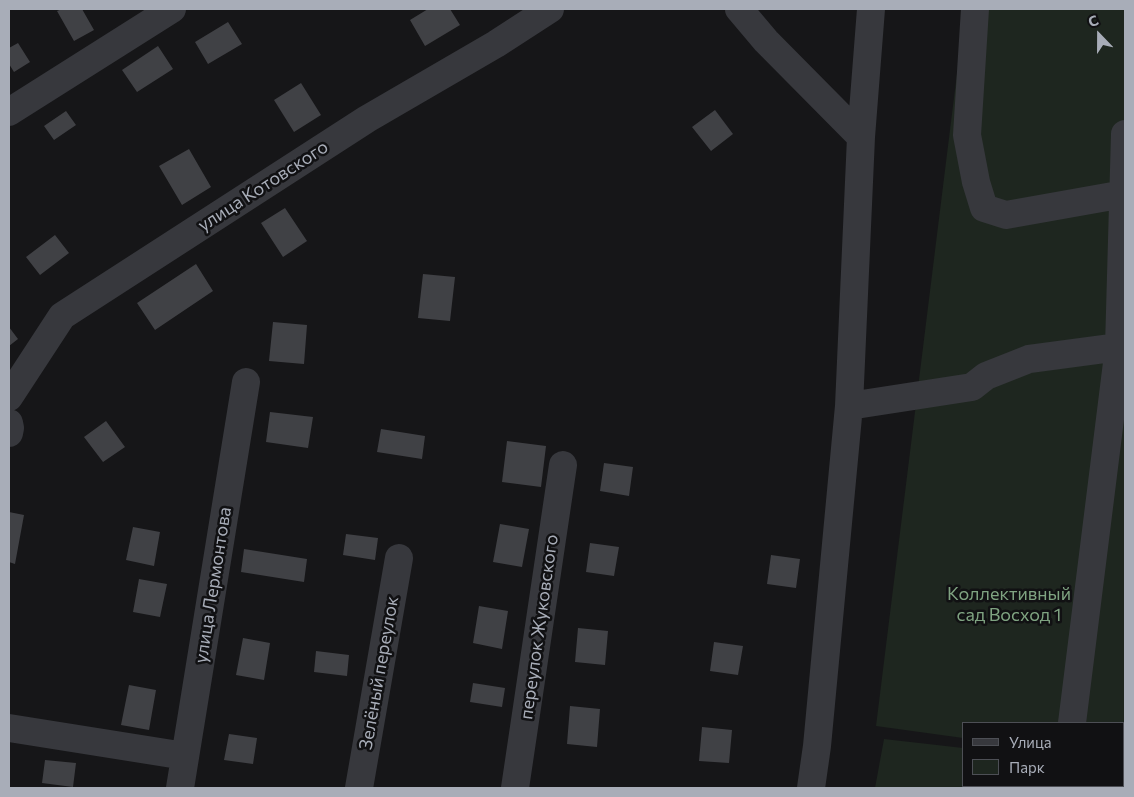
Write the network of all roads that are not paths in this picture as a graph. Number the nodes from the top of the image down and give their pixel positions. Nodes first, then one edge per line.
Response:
1 (172, 9) edge
2 (550, 9) edge
3 (739, 9) edge
4 (871, 9) edge
5 (975, 9) edge
6 (9, 112) edge
7 (1125, 134) edge
8 (861, 137) junction
9 (1124, 194) junction
10 (1122, 347) edge
11 (246, 382) dead end
12 (9, 397) edge
13 (849, 406) junction
14 (9, 423) edge
15 (9, 433) edge
16 (563, 465) dead end
17 (398, 558) dead end
18 (1072, 722) edge
19 (9, 728) edge
20 (186, 756) junction
21 (180, 788) edge
22 (359, 788) edge
23 (515, 788) edge
24 (811, 788) edge

1 - 6 street
2 - 12 street, улица Котовского
3 - 8 street
4 - 8 street
5 - 9 street
7 - 9 street
8 - 13 street
9 - 10 street
10 - 13 street
10 - 18 street
11 - 20 street, улица Лермонтова
13 - 24 street
14 - 15 street
16 - 23 street, переулок Жуковского
17 - 22 street, Зелёный переулок
19 - 20 street
20 - 21 street, улица Лермонтова

